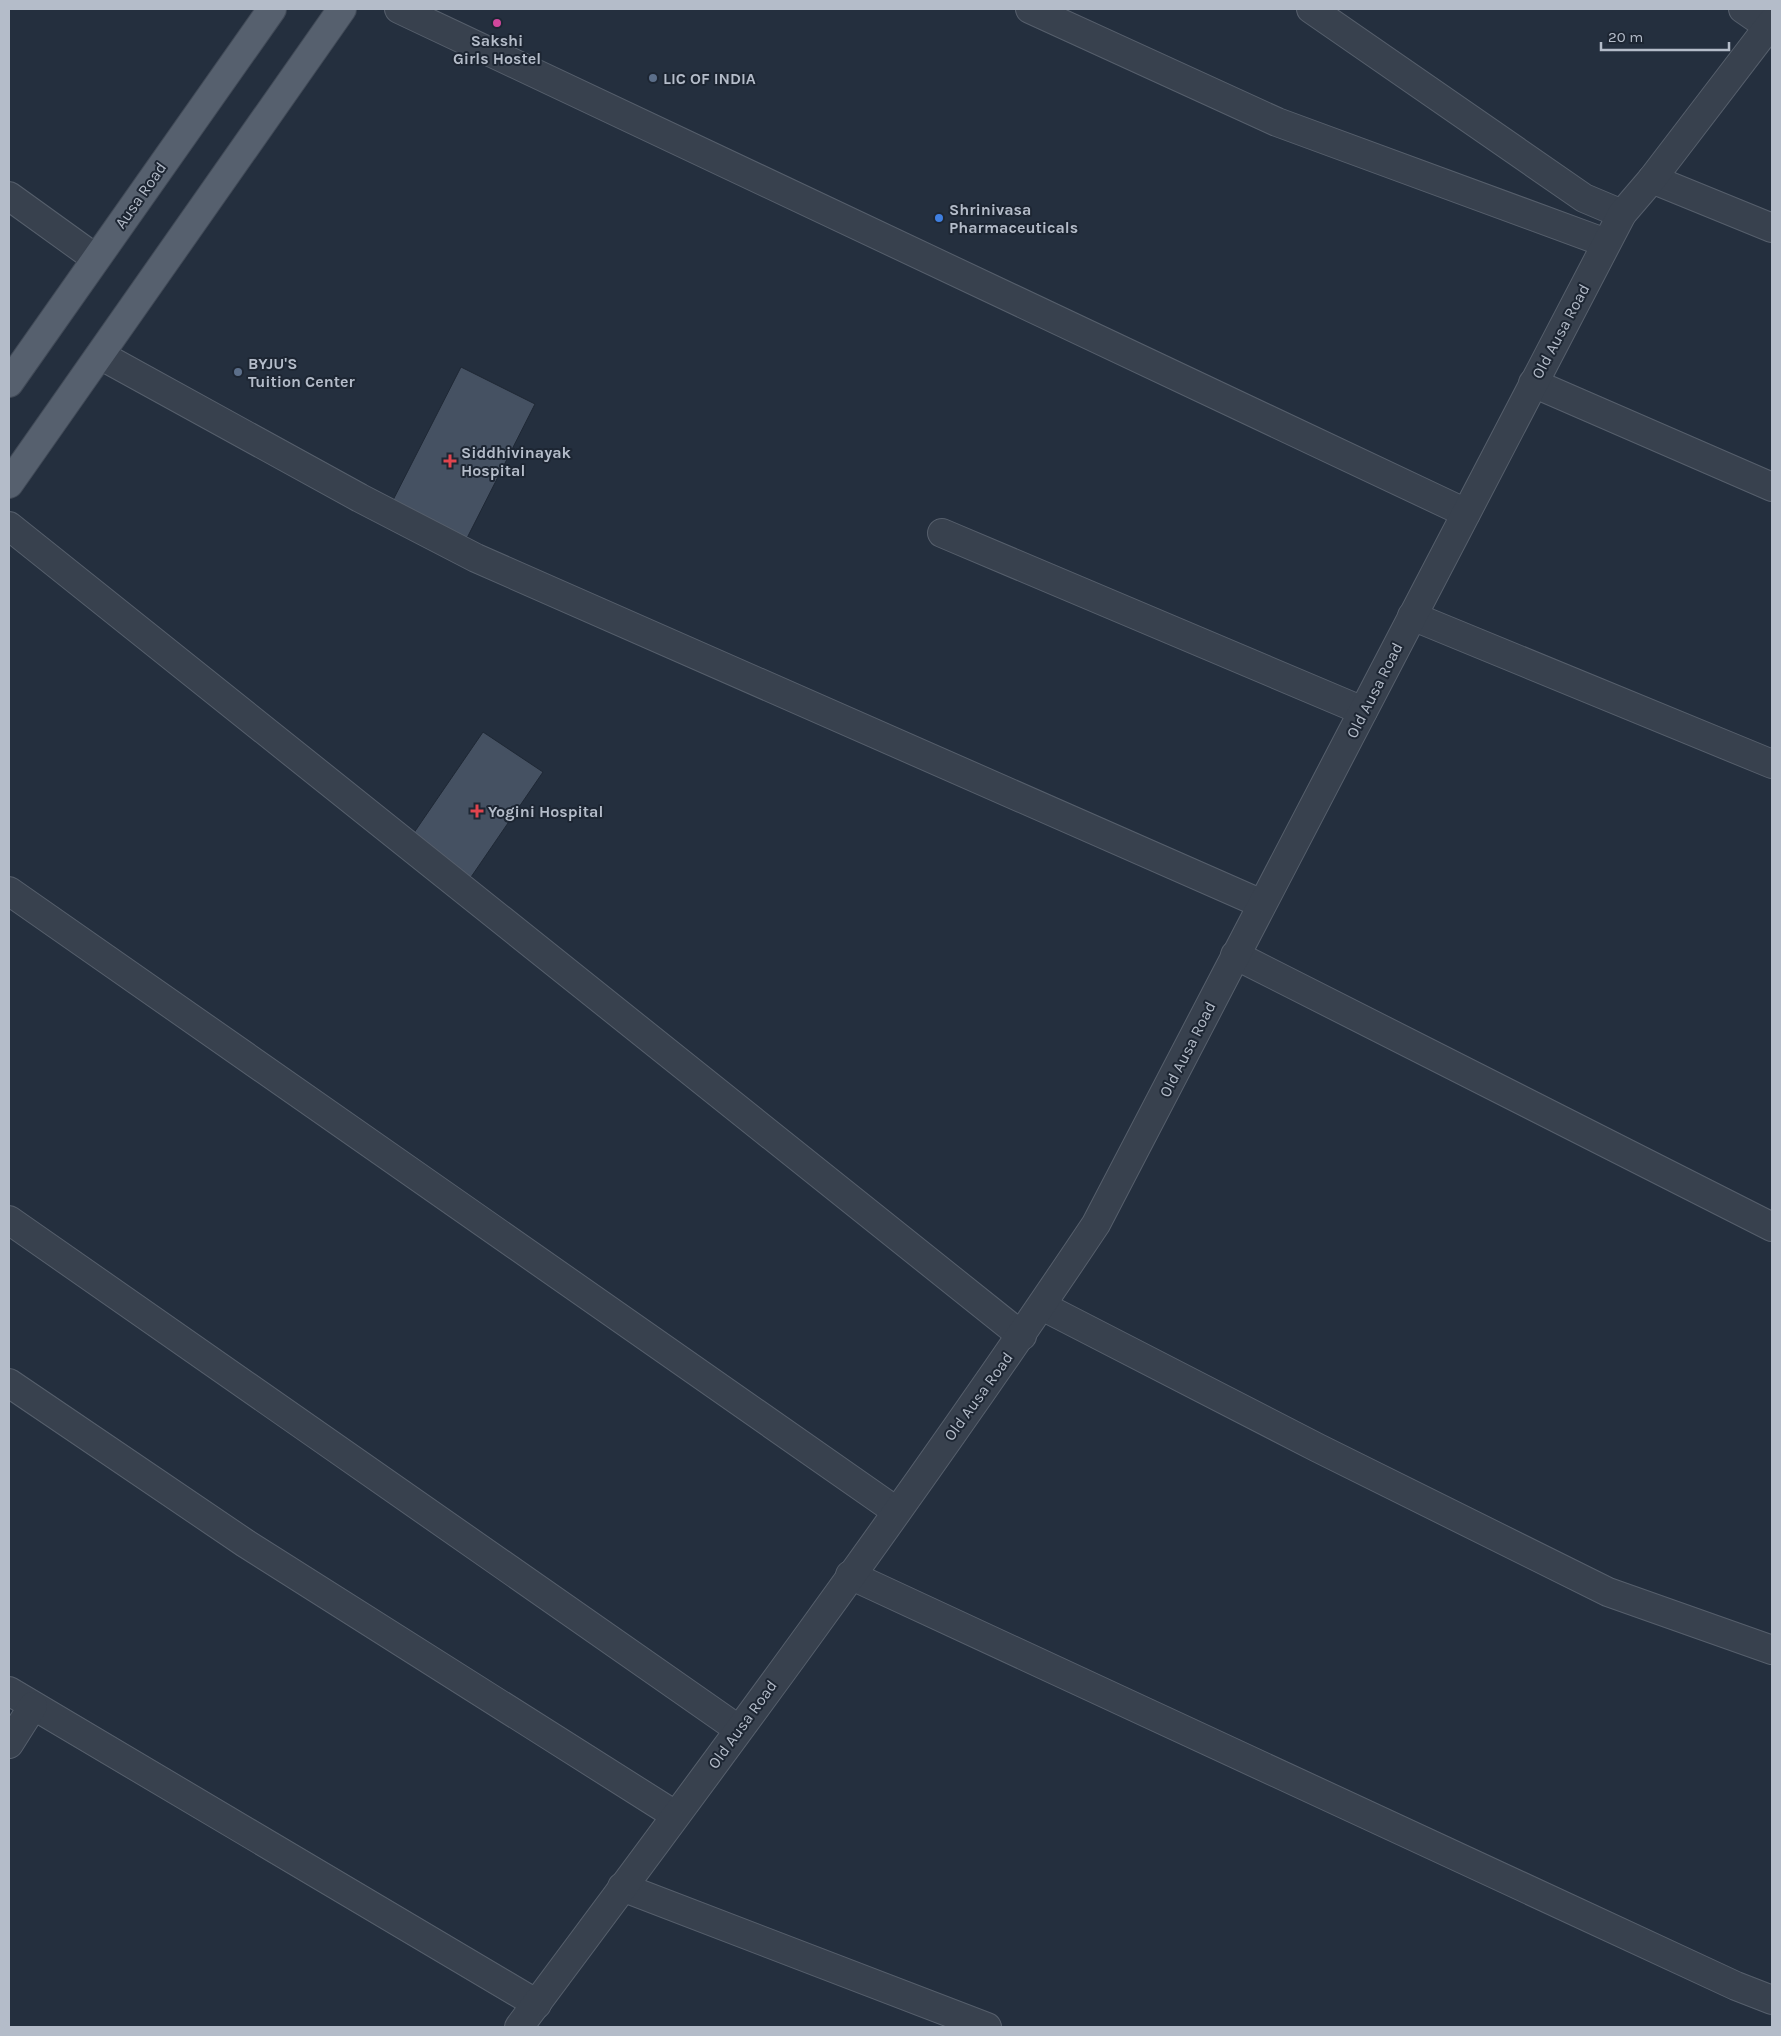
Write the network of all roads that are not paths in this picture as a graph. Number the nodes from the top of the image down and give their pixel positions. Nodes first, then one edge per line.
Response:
1 (272, 9) edge
2 (342, 9) edge
3 (399, 9) edge
4 (1030, 9) edge
5 (1311, 9) edge
6 (1743, 9) edge
7 (1771, 24) edge
8 (1652, 179) junction
9 (9, 196) edge
10 (1622, 214) junction
11 (1772, 228) edge
12 (1606, 243) junction
13 (95, 258) junction
14 (100, 355) junction
15 (9, 383) edge
16 (1533, 383) junction
17 (9, 484) edge
18 (1772, 487) edge
19 (1466, 513) junction
20 (9, 526) edge
21 (942, 533) dead end
22 (1412, 616) junction
23 (1363, 710) junction
24 (1772, 764) edge
25 (9, 891) edge
26 (1262, 904) junction
27 (1235, 955) junction
28 (9, 1220) edge
29 (1772, 1227) edge
30 (1042, 1306) junction
31 (1022, 1336) junction
32 (9, 1383) edge
33 (896, 1511) junction
34 (850, 1576) junction
35 (1772, 1650) edge
36 (9, 1691) edge
37 (33, 1706) junction
38 (738, 1730) junction
39 (9, 1744) edge
40 (675, 1816) junction
41 (622, 1887) junction
42 (1772, 2000) edge
43 (536, 2004) junction
44 (520, 2027) edge
45 (988, 2027) edge

1 - 13 main road, Ausa Road
2 - 14 main road
3 - 19 street
4 - 12 street
5 - 10 street
6 - 7 street
7 - 8 street, Old Ausa Road
8 - 10 street, Old Ausa Road
8 - 11 street
9 - 13 street
10 - 12 street, Old Ausa Road
12 - 16 street, Old Ausa Road
13 - 15 main road, Ausa Road
14 - 17 main road
14 - 26 street
16 - 18 street
16 - 19 street, Old Ausa Road
19 - 22 street, Old Ausa Road
20 - 31 street
21 - 23 street
22 - 23 street, Old Ausa Road
22 - 24 street
23 - 26 street, Old Ausa Road
25 - 33 street
26 - 27 street, Old Ausa Road
27 - 29 street
27 - 30 street, Old Ausa Road
28 - 38 street
30 - 31 street, Old Ausa Road
30 - 35 street
31 - 33 street, Old Ausa Road
32 - 40 street
33 - 34 street, Old Ausa Road
34 - 38 street, Old Ausa Road
34 - 42 street
36 - 37 street
37 - 39 street
37 - 43 street
38 - 40 street, Old Ausa Road
40 - 41 street, Old Ausa Road
41 - 43 street, Old Ausa Road
41 - 45 street
43 - 44 street, Old Ausa Road

